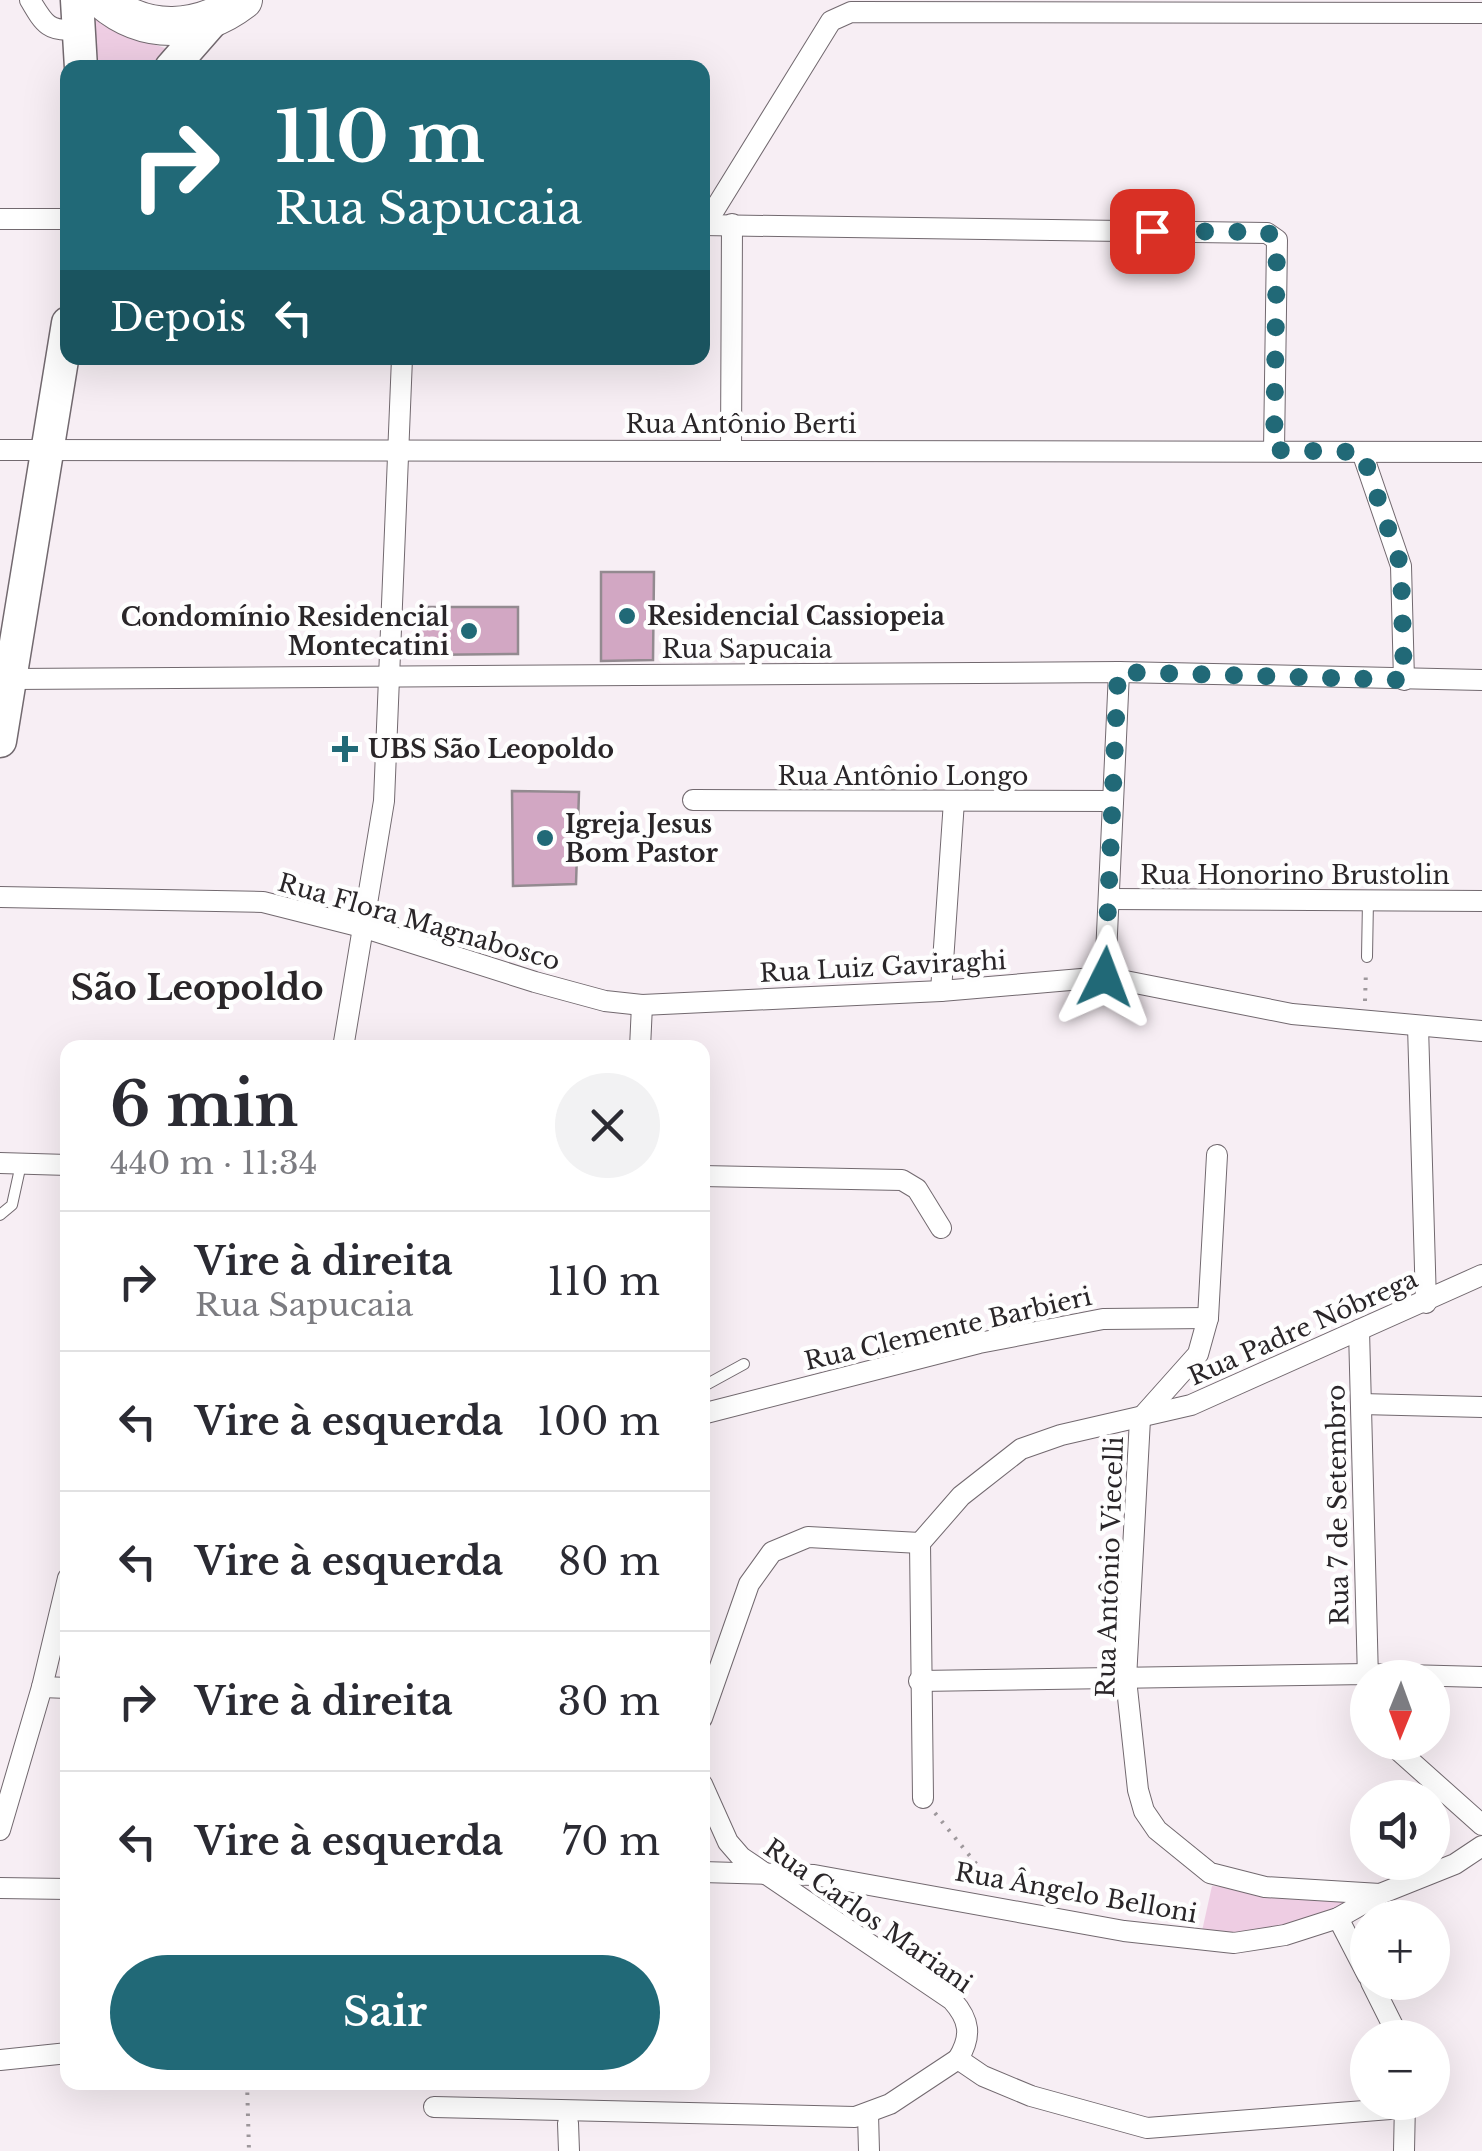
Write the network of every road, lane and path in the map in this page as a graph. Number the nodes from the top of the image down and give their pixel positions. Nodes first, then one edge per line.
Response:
1 (30, 0) edge
2 (103, 0) edge
3 (236, 5) edge
4 (1278, 6) edge
5 (77, 14) edge
6 (1482, 14) edge
7 (80, 60) edge
8 (179, 60) edge
9 (710, 215) edge
10 (0, 219) edge
11 (60, 219) edge
12 (732, 224) junction
13 (710, 225) edge
14 (61, 365) edge
15 (402, 365) edge
16 (402, 448) junction
17 (0, 450) edge
18 (48, 450) junction
19 (732, 450) junction
20 (1274, 450) junction
21 (1362, 452) junction
22 (1482, 452) edge
23 (1118, 672) junction
24 (386, 677) junction
25 (12, 679) junction
26 (1404, 680) junction
27 (1482, 680) edge
28 (0, 741) edge
29 (693, 800) dead end
30 (1113, 800) junction
31 (954, 802) junction
32 (0, 897) edge
33 (1108, 899) junction
34 (1368, 900) junction
35 (1482, 902) edge
36 (362, 926) junction
37 (1367, 958) joint
38 (1105, 977) junction
39 (942, 991) junction
40 (642, 1005) junction
41 (1364, 1020) junction
42 (1418, 1026) junction
43 (1482, 1032) edge
44 (344, 1040) edge
45 (640, 1040) edge
46 (1217, 1155) dead end
47 (11, 1164) edge
48 (60, 1165) edge
49 (710, 1176) edge
50 (0, 1215) edge
51 (941, 1228) dead end
52 (1482, 1274) edge
53 (1426, 1303) junction
54 (1208, 1318) junction
55 (1358, 1330) junction
56 (744, 1364) dead end
57 (710, 1383) edge
58 (1361, 1404) junction
59 (1482, 1408) edge
60 (710, 1412) edge
61 (1140, 1420) junction
62 (920, 1543) junction
63 (60, 1612) edge
64 (1367, 1660) edge
65 (1350, 1676) edge
66 (1450, 1677) edge
67 (1482, 1677) edge
68 (1126, 1679) junction
69 (919, 1682) junction
70 (42, 1688) junction
71 (60, 1688) edge
72 (710, 1696) edge
73 (1409, 1760) edge
74 (6, 1790) edge
75 (923, 1798) joint
76 (710, 1802) edge
77 (1482, 1826) edge
78 (0, 1830) edge
79 (1482, 1846) edge
80 (710, 1872) edge
81 (766, 1875) junction
82 (0, 1888) edge
83 (60, 1888) edge
84 (1380, 1894) junction
85 (1013, 1909) junction
86 (1338, 1918) junction
87 (1350, 1942) edge
88 (60, 2053) edge
89 (958, 2059) junction
90 (0, 2060) edge
91 (246, 2090) edge
92 (434, 2107) dead end
93 (1350, 2111) edge
94 (868, 2114) junction
95 (1404, 2120) edge
96 (568, 2123) dead end
97 (249, 2151) edge
98 (568, 2151) edge
99 (868, 2151) edge
100 (1404, 2151) edge

1 - 5 street
2 - 3 highway
3 - 8 main road
4 - 6 street
4 - 9 street
5 - 7 main road
10 - 11 street
12 - 13 street
12 - 19 street
12 - 20 street
14 - 18 main road
15 - 16 street
16 - 18 street, Rua Antônio Berti
16 - 19 street, Rua Antônio Berti
16 - 24 street
17 - 18 street, Rua Antônio Berti
18 - 25 main road
19 - 20 street, Rua Antônio Berti
20 - 21 street, Rua Antônio Berti
21 - 22 street, Rua Antônio Berti
21 - 26 street
23 - 24 street, Rua Sapucaia
23 - 26 street, Rua Sapucaia
23 - 30 street
24 - 25 street, Rua Sapucaia
24 - 36 street
25 - 28 main road
26 - 27 street, Rua Sapucaia
29 - 31 street, Rua Antônio Longo
30 - 31 street, Rua Antônio Longo
30 - 33 street
31 - 39 street
32 - 36 street, Rua Flora Magnabosco
33 - 34 street, Rua Honorino Brustolin
33 - 38 street
34 - 35 street, Rua Honorino Brustolin
34 - 37 lane
36 - 40 street, Rua Flora Magnabosco
36 - 44 street
37 - 41 path
38 - 39 street, Rua Luiz Gaviraghi
38 - 41 street, Rua Luiz Gaviraghi
39 - 40 street, Rua Luiz Gaviraghi
40 - 45 street
41 - 42 street, Rua Luiz Gaviraghi
42 - 43 street, Rua Luiz Gaviraghi
42 - 53 street
46 - 54 street
47 - 48 street
47 - 50 lane
49 - 51 street
52 - 53 street, Rua Padre Nóbrega
53 - 55 street, Rua Padre Nóbrega
54 - 60 street, Rua Clemente Barbieri
54 - 61 street
55 - 58 street, Rua 7 de Setembro
55 - 61 street, Rua Padre Nóbrega
56 - 57 lane
58 - 59 street
58 - 64 street, Rua 7 de Setembro
61 - 62 street, Rua Padre Nóbrega
61 - 68 street, Rua Antônio Viecelli
62 - 69 street
62 - 72 street
63 - 70 street
65 - 68 street
66 - 67 street
68 - 69 street
68 - 84 street, Rua Antônio Viecelli
69 - 75 street
70 - 71 street
70 - 74 street
73 - 77 street
74 - 78 street
75 - 85 path
76 - 81 street, Rua Carlos Mariani
79 - 84 street, Rua Ângelo Belloni
80 - 81 street, Rua Ângelo Belloni
81 - 85 street, Rua Ângelo Belloni
81 - 89 street, Rua Carlos Mariani
82 - 83 street
84 - 86 street, Rua Ângelo Belloni
85 - 86 street, Rua Ângelo Belloni
86 - 87 street
88 - 90 street
89 - 93 street
89 - 94 street
91 - 97 path
92 - 94 street
94 - 99 street
95 - 100 street
96 - 98 street

